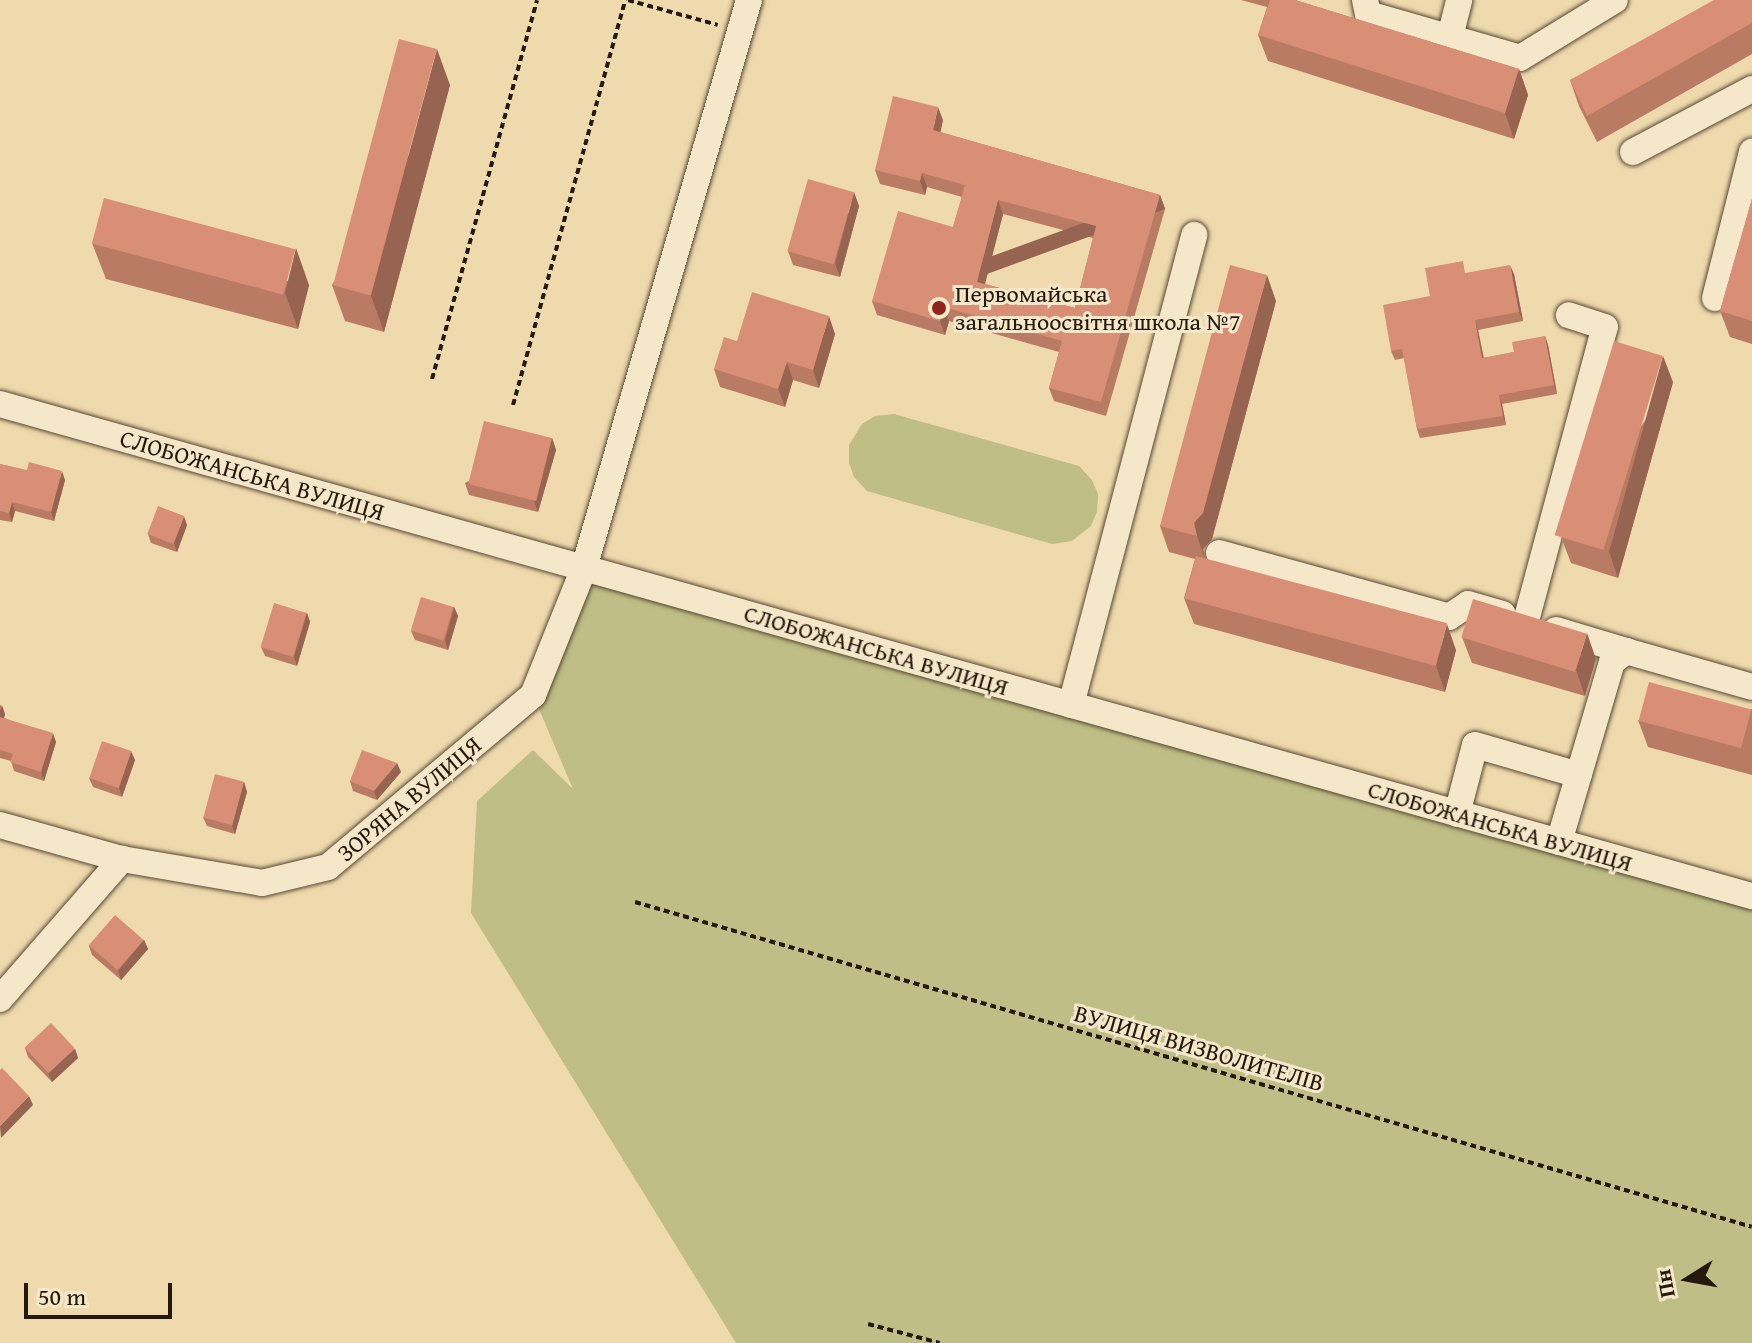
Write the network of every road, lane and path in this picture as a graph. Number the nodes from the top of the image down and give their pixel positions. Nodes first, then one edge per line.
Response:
1 (537, 0) edge
2 (626, 0) edge
3 (749, 0) edge
4 (1365, 0) edge
5 (1459, 0) edge
6 (1615, 0) edge
7 (740, 31) junction
8 (1450, 37) junction
9 (1752, 89) edge
10 (1633, 152) dead end
11 (1752, 152) edge
12 (1194, 235) dead end
13 (1715, 298) dead end
14 (1569, 315) dead end
15 (432, 379) dead end
16 (0, 404) edge
17 (513, 405) dead end
18 (1219, 553) dead end
19 (584, 568) junction
20 (1526, 621) junction
21 (1626, 651) junction
22 (1752, 687) edge
23 (1071, 705) junction
24 (1579, 775) junction
25 (1457, 814) junction
26 (0, 825) edge
27 (1559, 842) junction
28 (122, 859) junction
29 (1752, 896) edge
30 (635, 902) dead end
31 (0, 999) edge
32 (1752, 1227) edge
33 (868, 1324) dead end
34 (940, 1343) edge

1 - 15 path
2 - 7 path
2 - 17 path
3 - 7 street, ЗОРЯНА ВУЛИЦЯ
4 - 8 street
5 - 8 street
6 - 8 street
7 - 19 street, ЗОРЯНА ВУЛИЦЯ
9 - 10 street
11 - 13 street
12 - 23 street
14 - 20 street
16 - 19 street, СЛОБОЖАНСЬКА ВУЛИЦЯ
18 - 20 street
19 - 23 street, СЛОБОЖАНСЬКА ВУЛИЦЯ
19 - 28 street, ЗОРЯНА ВУЛИЦЯ
20 - 21 street
21 - 22 street
21 - 24 street
23 - 25 street, СЛОБОЖАНСЬКА ВУЛИЦЯ
24 - 25 street
24 - 27 street
25 - 27 street, СЛОБОЖАНСЬКА ВУЛИЦЯ
26 - 28 street, ЗОРЯНА ВУЛИЦЯ
27 - 29 street, СЛОБОЖАНСЬКА ВУЛИЦЯ
28 - 31 street
30 - 32 path, ВУЛИЦЯ ВИЗВОЛИТЕЛІВ
33 - 34 path

